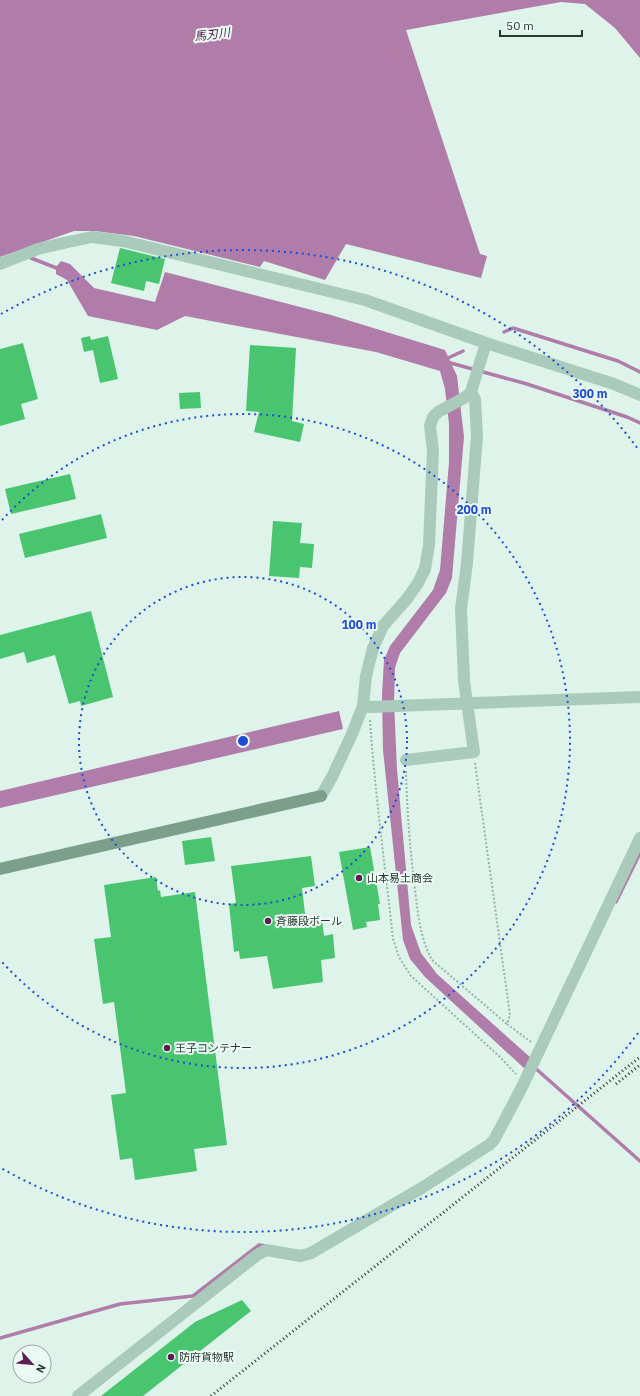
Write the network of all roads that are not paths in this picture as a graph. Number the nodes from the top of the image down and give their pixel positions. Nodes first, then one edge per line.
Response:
1 (0, 264) edge
2 (486, 343) junction
3 (470, 390) junction
4 (640, 395) edge
5 (640, 697) edge
6 (468, 704) junction
7 (370, 706) junction
8 (406, 760) road end
9 (640, 838) edge
10 (0, 869) edge
11 (78, 1396) edge

1 - 2 street
2 - 3 street
2 - 4 street
3 - 6 street
3 - 7 street
5 - 6 street
6 - 7 street
6 - 8 street
7 - 10 street
9 - 11 street

